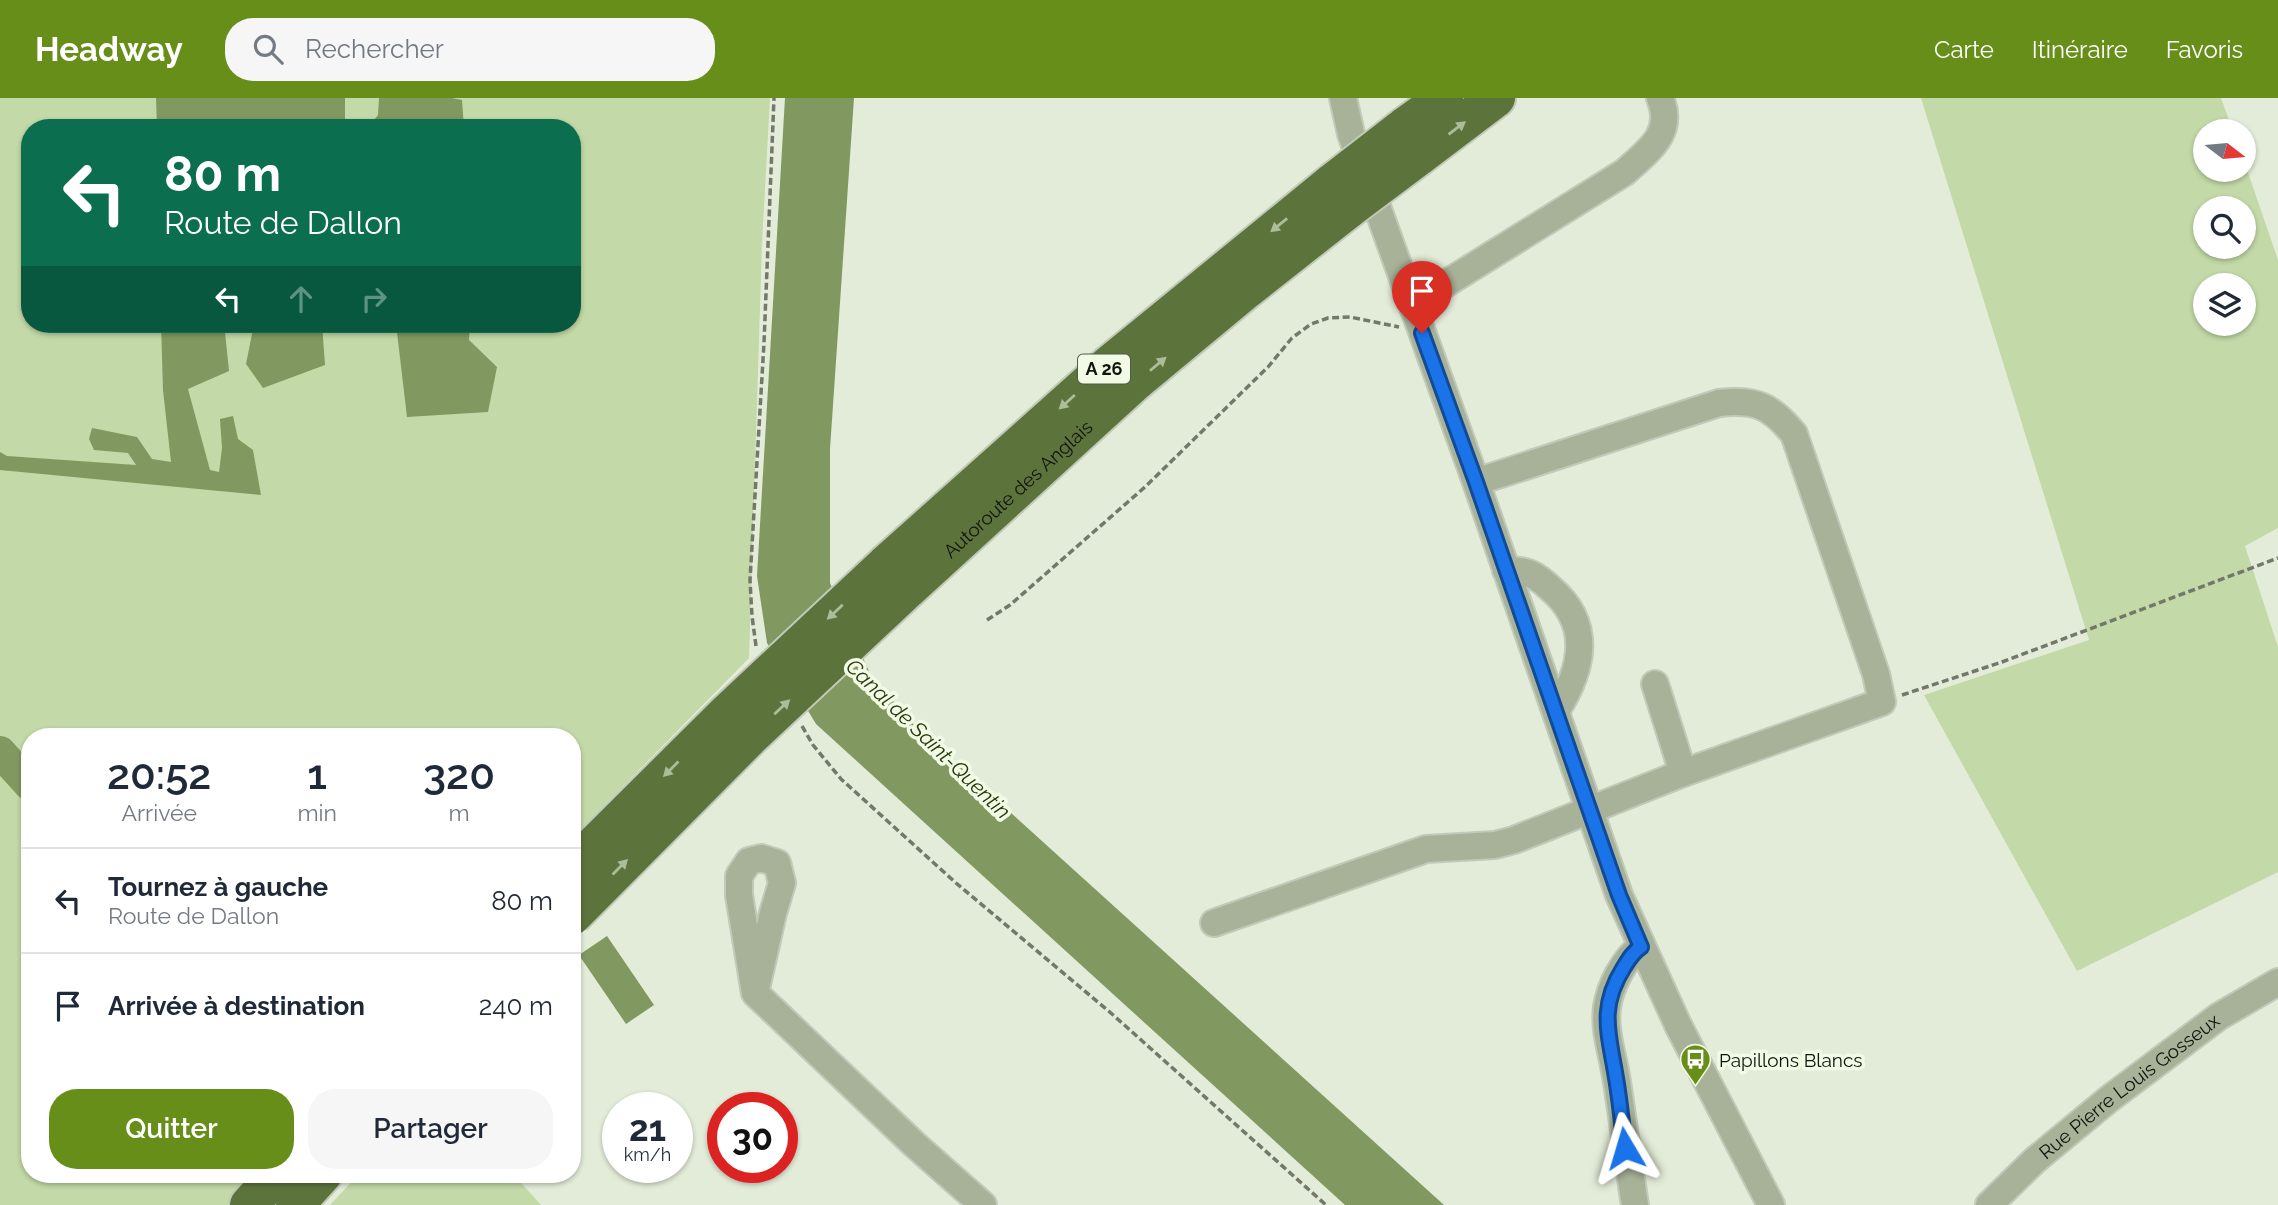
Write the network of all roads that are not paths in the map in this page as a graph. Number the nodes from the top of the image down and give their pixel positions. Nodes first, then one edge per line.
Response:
1 (1343, 98) edge
2 (1444, 98) edge
3 (1496, 98) edge
4 (1660, 98) edge
5 (1411, 142) junction
6 (1413, 304) junction
7 (1476, 482) junction
8 (1506, 570) junction
9 (896, 577) junction
10 (1655, 684) dead end
11 (1556, 711) junction
12 (1683, 773) junction
13 (1590, 810) junction
14 (581, 858) edge
15 (581, 907) edge
16 (1214, 923) dead end
17 (1641, 947) junction
18 (2278, 982) edge
19 (755, 993) dead end
20 (269, 1183) edge
21 (315, 1183) edge
22 (249, 1205) edge
23 (295, 1205) edge
24 (983, 1205) edge
25 (1635, 1205) edge
26 (1771, 1205) edge
27 (1989, 1205) edge

1 - 6 street
2 - 5 highway, Autoroute des Anglais / A 26
5 -> 3 highway, Autoroute des Anglais / A 26
4 - 6 street
5 - 9 highway, Autoroute des Anglais / A 26, bridge
6 - 7 street
7 - 8 street
7 - 12 street
8 - 11 street
8 - 11 street
9 -> 14 highway, Autoroute des Anglais / A 26, bridge
15 -> 9 highway, Autoroute des Anglais / A 26, bridge
10 - 12 street
11 - 13 street
12 - 13 street
13 - 16 street
13 - 17 street
17 - 25 street
17 - 26 street
18 - 27 street, Rue Pierre Louis Gosseux
19 - 24 street
20 - 22 highway
21 - 23 highway

